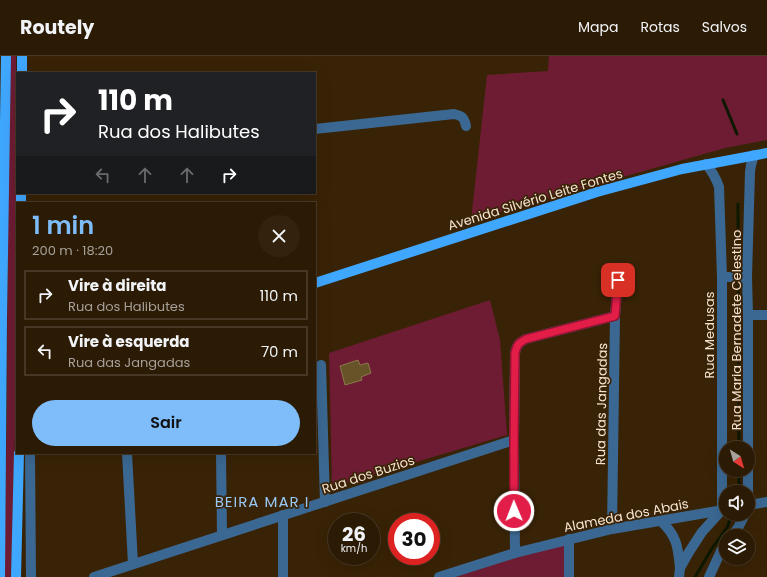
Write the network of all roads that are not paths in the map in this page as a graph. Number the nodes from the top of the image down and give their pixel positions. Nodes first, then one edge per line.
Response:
1 (6, 56) edge
2 (22, 56) edge
3 (22, 72) edge
4 (466, 126) dead end
5 (316, 129) edge
6 (767, 153) edge
7 (754, 155) junction
8 (706, 164) junction
9 (747, 276) junction
10 (722, 277) junction
11 (618, 280) dead end
12 (316, 283) edge
13 (748, 315) junction
14 (767, 315) edge
15 (615, 316) junction
16 (1, 320) edge
17 (1, 355) edge
18 (321, 365) dead end
19 (514, 440) junction
20 (19, 454) edge
21 (30, 454) edge
22 (127, 454) edge
23 (221, 454) edge
24 (1, 484) edge
25 (724, 485) edge
26 (747, 485) edge
27 (325, 502) junction
28 (767, 502) edge
29 (755, 506) edge
30 (719, 511) edge
31 (283, 515) junction
32 (719, 515) edge
33 (662, 521) junction
34 (612, 529) junction
35 (222, 535) junction
36 (569, 539) junction
37 (0, 552) edge
38 (515, 553) junction
39 (719, 555) edge
40 (133, 564) junction
41 (680, 572) edge
42 (0, 577) edge
43 (16, 577) edge
44 (30, 577) edge
45 (94, 577) edge
46 (283, 577) edge
47 (439, 577) edge
48 (569, 577) edge
49 (709, 577) edge

1 - 16 main road
2 - 3 main road
4 - 5 street
6 - 7 main road, Avenida Silvério Leite Fontes
7 - 8 main road, Avenida Silvério Leite Fontes
7 - 9 street, Rua Maria Bernadete Celestino
8 - 10 street, Rua Medusas
8 - 12 main road, Avenida Silvério Leite Fontes
9 - 10 street
9 - 13 street, Rua Maria Bernadete Celestino
10 - 25 street, Rua Medusas
11 - 15 street, Rua das Jangadas
13 - 14 street
13 - 26 street, Rua Maria Bernadete Celestino
15 - 19 street
15 - 34 street, Rua das Jangadas
16 - 17 main road
17 - 24 main road
18 - 27 street
19 - 27 street, Rua dos Buzios
19 - 38 street
20 - 43 main road
21 - 44 street
22 - 40 street
23 - 35 street
24 - 37 main road
27 - 31 street, Rua dos Buzios
28 - 29 street
30 - 33 street, Alameda dos Abais
31 - 35 street, Rua dos Buzios
31 - 46 street
32 - 41 street
33 - 34 street, Alameda dos Abais
33 - 41 street
34 - 36 street, Alameda dos Abais
35 - 40 street, Rua dos Buzios
36 - 38 street, Alameda dos Abais
36 - 48 street
37 - 42 main road
38 - 47 street, Alameda dos Abais
39 - 49 street
40 - 45 street, Rua dos Buzios

